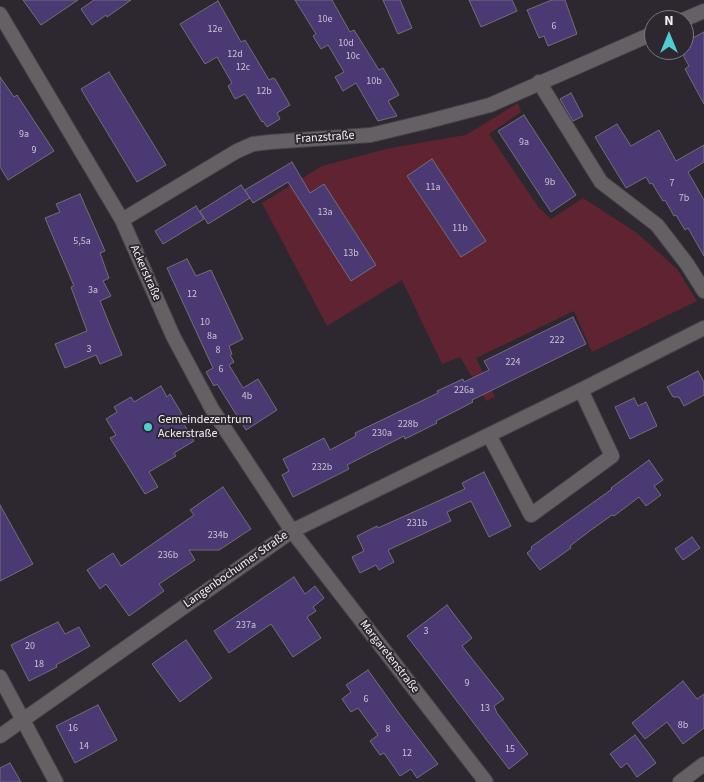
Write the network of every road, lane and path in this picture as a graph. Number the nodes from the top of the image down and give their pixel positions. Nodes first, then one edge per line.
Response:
1 (0, 14) edge
2 (644, 36) edge
3 (539, 82) junction
4 (122, 220) junction
5 (704, 291) edge
6 (704, 328) edge
7 (581, 390) junction
8 (489, 435) junction
9 (292, 531) junction
10 (0, 677) edge
11 (23, 720) junction
12 (0, 736) edge
13 (704, 764) edge
14 (56, 782) edge
15 (486, 782) edge
16 (680, 782) edge

1 - 4 street, Ackerstraße
2 - 3 street, Franzstraße
3 - 4 street, Franzstraße
3 - 5 street
4 - 9 street, Ackerstraße
6 - 7 street, Langenbochumer Straße
7 - 8 street, Langenbochumer Straße
7 - 8 street
8 - 9 street, Langenbochumer Straße
9 - 11 street, Langenbochumer Straße
9 - 15 street, Margaretenstraße
10 - 11 street
11 - 12 street, Langenbochumer Straße
11 - 14 street
13 - 16 street

